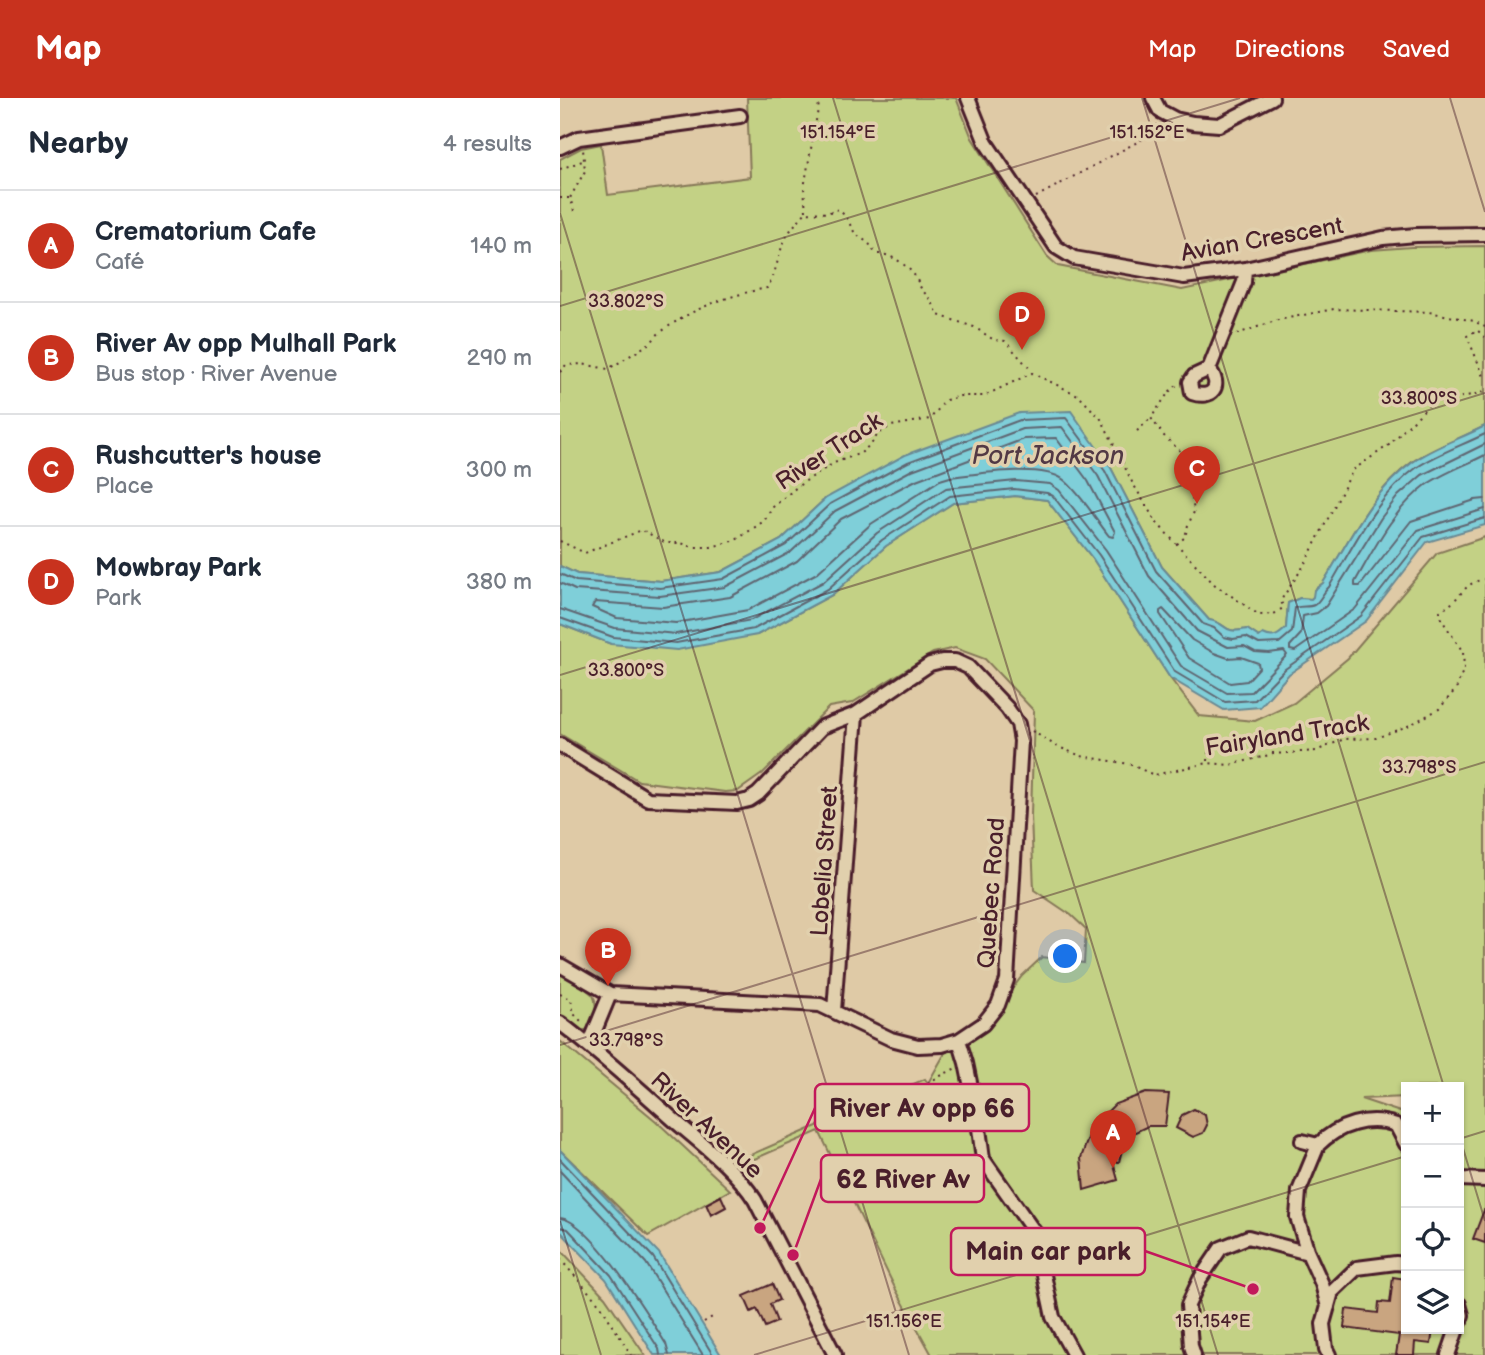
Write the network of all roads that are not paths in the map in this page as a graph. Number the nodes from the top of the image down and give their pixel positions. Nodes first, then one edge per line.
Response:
1 (968, 98) edge
2 (1153, 98) edge
3 (1272, 98) edge
4 (740, 116) dead end
5 (560, 147) edge
6 (1485, 234) edge
7 (1245, 269) junction
8 (1209, 369) junction
9 (856, 714) junction
10 (560, 745) edge
11 (560, 965) edge
12 (610, 993) junction
13 (834, 1011) junction
14 (560, 1023) edge
15 (959, 1040) junction
16 (590, 1045) junction
17 (1401, 1134) edge
18 (1302, 1141) dead end
19 (1318, 1145) junction
20 (1464, 1179) edge
21 (1485, 1180) edge
22 (1308, 1253) junction
23 (1401, 1264) edge
24 (1328, 1307) junction
25 (1455, 1334) edge
26 (1325, 1353) edge
27 (835, 1355) edge
28 (1074, 1355) edge
29 (1194, 1355) edge
30 (1448, 1355) edge

1 - 7 street, Avian Crescent
2 - 3 street
4 - 5 street
6 - 7 street, Avian Crescent
7 - 8 street
8 - 8 street
9 - 10 street
9 - 13 street, Lobelia Street
9 - 15 street, Quebec Road
11 - 12 street
12 - 13 street
12 - 16 street
13 - 15 street
14 - 16 street, River Avenue
15 - 28 street
16 - 27 street, River Avenue
17 - 19 street
18 - 19 street
19 - 22 street
20 - 21 street
22 - 24 street
22 - 29 street
23 - 24 street
24 - 26 street
25 - 30 street

